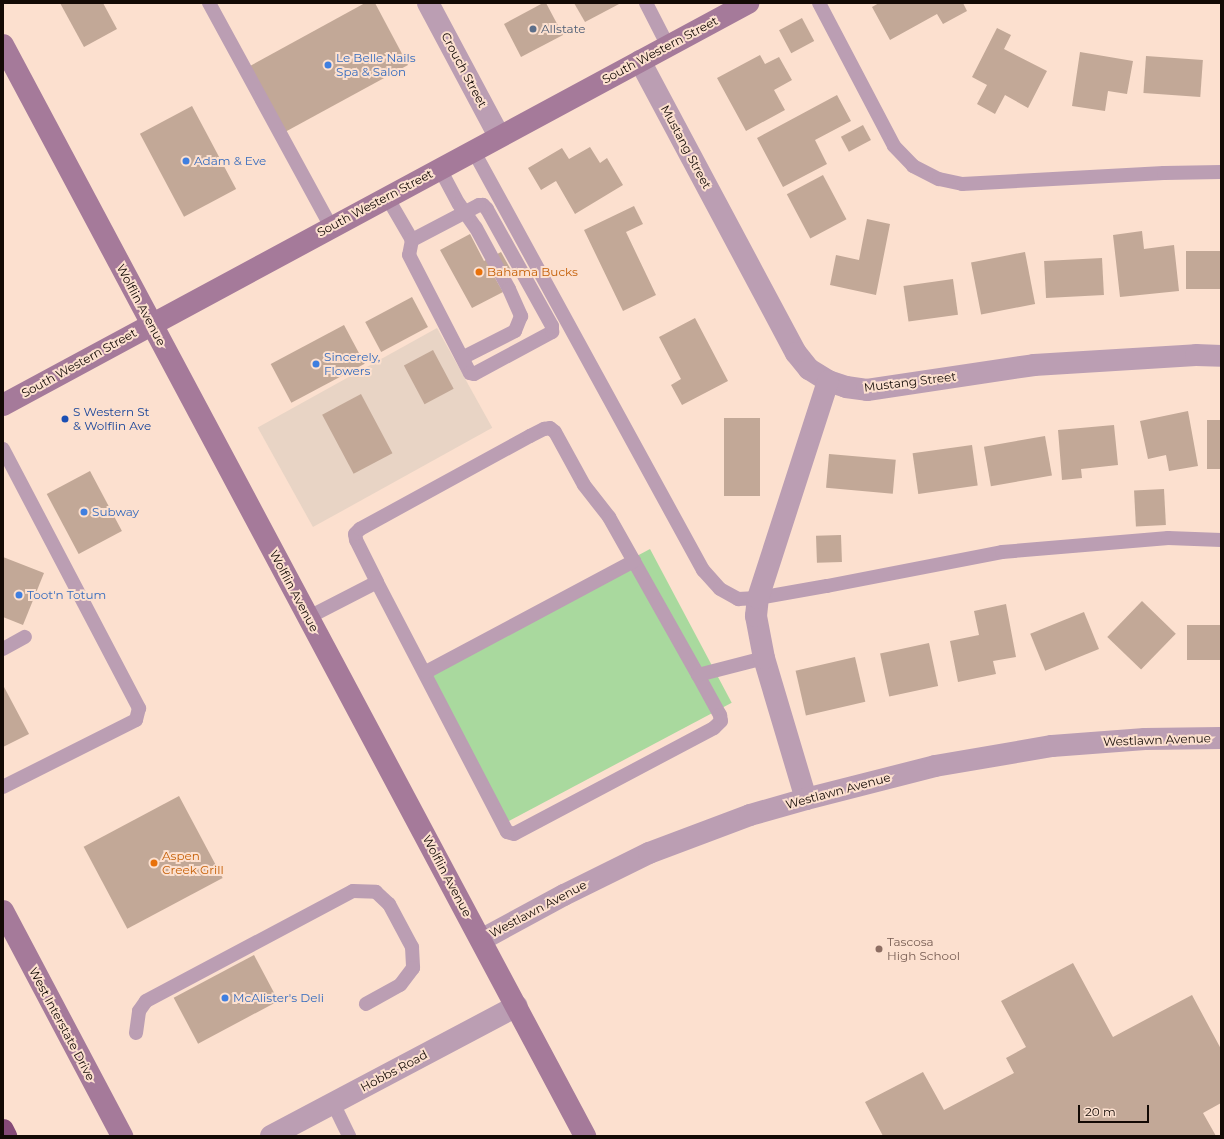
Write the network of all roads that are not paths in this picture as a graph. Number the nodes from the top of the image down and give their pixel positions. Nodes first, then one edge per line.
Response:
1 (209, 3) edge
2 (428, 3) edge
3 (646, 3) edge
4 (748, 3) edge
5 (819, 3) edge
6 (3, 45) edge
7 (668, 46) junction
8 (640, 61) junction
9 (499, 136) junction
10 (473, 150) junction
11 (440, 168) junction
12 (1221, 172) edge
13 (387, 197) junction
14 (464, 212) junction
15 (331, 227) junction
16 (412, 240) junction
17 (151, 324) junction
18 (1221, 356) edge
19 (462, 358) junction
20 (828, 381) junction
21 (3, 405) edge
22 (3, 449) edge
23 (1221, 540) edge
24 (634, 561) junction
25 (377, 582) junction
26 (758, 598) junction
27 (309, 618) junction
28 (25, 638) dead end
29 (3, 649) edge
30 (764, 658) junction
31 (426, 672) junction
32 (698, 675) junction
33 (1221, 738) edge
34 (3, 787) edge
35 (806, 799) junction
36 (3, 911) edge
37 (481, 940) junction
38 (366, 1004) dead end
39 (516, 1006) junction
40 (136, 1033) dead end
41 (333, 1103) junction
42 (3, 1130) edge
43 (349, 1135) edge
44 (6, 1136) edge
45 (122, 1136) edge
46 (271, 1136) edge
47 (585, 1136) edge

1 - 15 lane
2 - 9 street, Crouch Street
3 - 7 lane
4 - 7 main road, South Western Street
5 - 12 lane
6 - 17 main road, Wolflin Avenue
7 - 8 main road, South Western Street
8 - 9 main road, South Western Street
8 - 20 street, Mustang Street
9 - 10 main road, South Western Street
10 - 11 main road, South Western Street
10 - 26 lane
11 - 13 main road, South Western Street
11 - 14 lane
13 - 15 main road, South Western Street
13 - 16 lane
14 - 16 lane
14 - 19 lane
14 - 19 lane
15 - 17 main road, South Western Street
16 - 19 lane
17 - 21 main road, South Western Street
17 - 27 main road, Wolflin Avenue
18 - 20 street, Mustang Street
20 - 26 street
22 - 34 lane
23 - 26 lane
24 - 25 lane
24 - 31 lane
24 - 32 lane
25 - 27 lane
25 - 31 lane
26 - 30 street
27 - 37 main road, Wolflin Avenue
28 - 29 lane
30 - 32 lane
30 - 35 street
31 - 32 lane
33 - 35 street, Westlawn Avenue
35 - 37 street, Westlawn Avenue
36 - 45 main road, West Interstate Drive
37 - 39 main road, Wolflin Avenue
38 - 40 lane
39 - 41 street, Hobbs Road
39 - 47 main road, Wolflin Avenue
41 - 43 lane
41 - 46 street, Hobbs Road
42 - 44 highway

